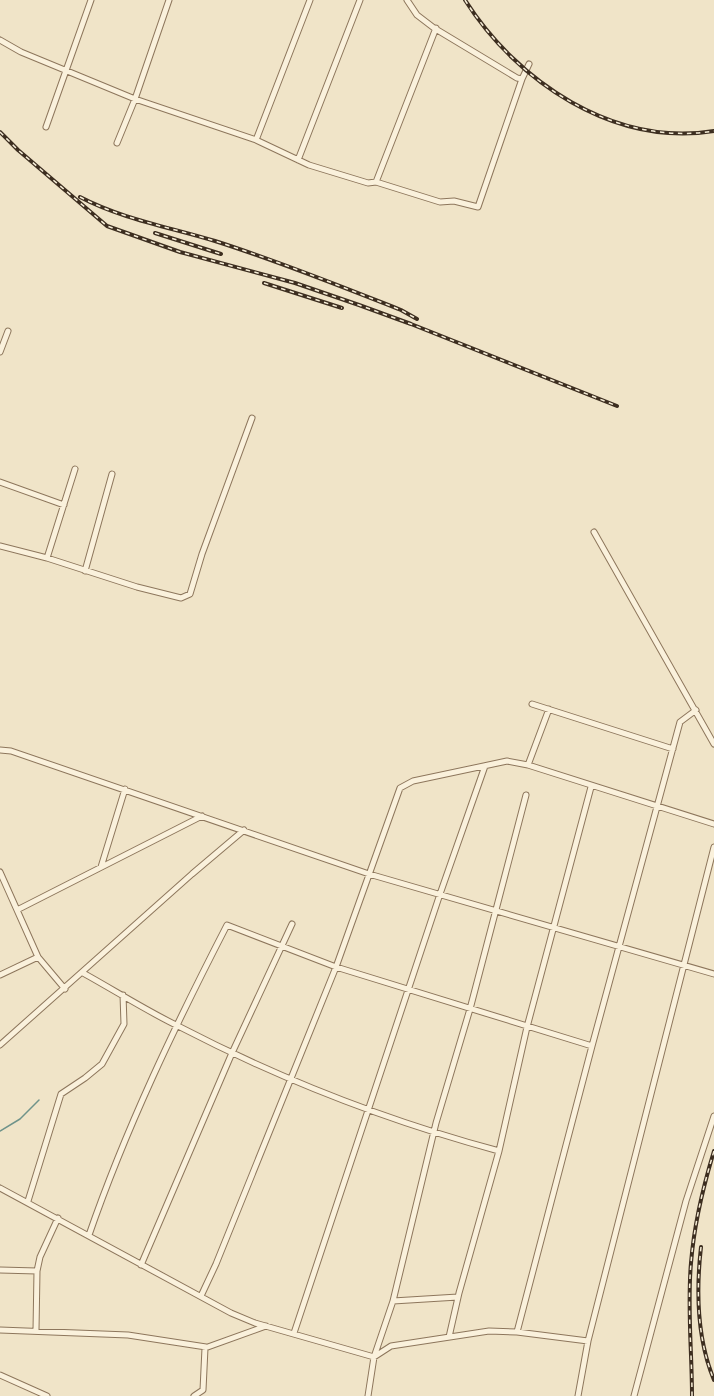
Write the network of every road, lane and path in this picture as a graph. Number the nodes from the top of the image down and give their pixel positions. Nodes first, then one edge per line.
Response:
1 (91, 0) edge
2 (169, 0) edge
3 (310, 0) edge
4 (360, 0) edge
5 (407, 0) edge
6 (436, 28) junction
7 (0, 40) edge
8 (529, 64) dead end
9 (66, 71) junction
10 (522, 79) junction
11 (135, 99) junction
12 (46, 127) dead end
13 (256, 140) junction
14 (117, 143) dead end
15 (298, 160) junction
16 (376, 182) junction
17 (8, 331) dead end
18 (0, 352) edge
19 (252, 418) dead end
20 (75, 469) dead end
21 (112, 474) dead end
22 (0, 482) edge
23 (64, 505) junction
24 (594, 532) dead end
25 (0, 546) edge
26 (46, 558) junction
27 (86, 571) junction
28 (532, 704) dead end
29 (549, 709) junction
30 (696, 710) junction
31 (714, 744) edge
32 (673, 749) junction
33 (0, 750) edge
34 (528, 765) junction
35 (485, 766) junction
36 (591, 787) junction
37 (125, 789) junction
38 (526, 795) dead end
39 (657, 806) junction
40 (202, 816) junction
41 (714, 824) edge
42 (244, 830) junction
43 (714, 847) edge
44 (101, 867) junction
45 (0, 872) edge
46 (369, 874) junction
47 (440, 894) junction
48 (17, 910) junction
49 (495, 910) junction
50 (292, 924) dead end
51 (553, 927) junction
52 (619, 945) junction
53 (282, 946) junction
54 (38, 957) junction
55 (685, 966) junction
56 (336, 967) junction
57 (83, 973) junction
58 (714, 974) edge
59 (0, 975) edge
60 (65, 988) junction
61 (408, 989) junction
62 (123, 995) junction
63 (470, 1009) junction
64 (176, 1025) junction
65 (527, 1027) junction
66 (0, 1045) edge
67 (592, 1046) junction
68 (232, 1053) junction
69 (290, 1079) junction
70 (369, 1111) junction
71 (714, 1116) edge
72 (434, 1134) junction
73 (499, 1151) junction
74 (0, 1188) edge
75 (28, 1201) junction
76 (58, 1218) junction
77 (89, 1235) junction
78 (141, 1265) junction
79 (0, 1270) edge
80 (37, 1271) junction
81 (201, 1296) junction
82 (458, 1297) junction
83 (393, 1301) junction
84 (266, 1326) junction
85 (0, 1330) edge
86 (36, 1330) junction
87 (517, 1332) junction
88 (294, 1334) junction
89 (449, 1337) junction
90 (588, 1341) junction
91 (206, 1347) junction
92 (374, 1356) junction
93 (0, 1375) edge
94 (203, 1390) junction
95 (47, 1396) edge
96 (194, 1396) edge
97 (209, 1396) edge
98 (368, 1396) edge
99 (578, 1396) edge
100 (634, 1396) edge

1 - 9 street
2 - 11 street
3 - 13 street
4 - 15 street
5 - 6 street
6 - 10 street
6 - 16 street
7 - 9 street
8 - 10 street
9 - 11 street
9 - 12 street
10 - 16 street
11 - 13 street
11 - 14 street
13 - 15 street
15 - 16 street
17 - 18 street
19 - 27 street
20 - 23 street
21 - 27 street
22 - 23 street
23 - 26 street
24 - 30 street
25 - 26 street
26 - 27 street
28 - 29 street
29 - 32 street
29 - 34 street
30 - 31 street
30 - 32 street
32 - 39 street
33 - 37 street
34 - 35 street
34 - 36 street
35 - 46 street
35 - 47 street
36 - 39 street
36 - 51 street
37 - 40 street
37 - 44 street
38 - 49 street
39 - 41 street
39 - 52 street
40 - 42 street
40 - 44 street
42 - 46 street
42 - 57 street
43 - 55 street
44 - 48 street
45 - 48 street
46 - 47 street
46 - 56 street
47 - 49 street
47 - 61 street
48 - 54 street
49 - 51 street
49 - 63 street
50 - 53 street
51 - 52 street
51 - 65 street
52 - 55 street
52 - 67 street
53 - 56 street
53 - 64 street
53 - 68 street
54 - 59 street
54 - 60 street
55 - 58 street
55 - 90 street
56 - 61 street
56 - 69 street
57 - 60 street
57 - 62 street
60 - 66 street
61 - 63 street
61 - 70 street
62 - 64 street
62 - 75 street
63 - 65 street
63 - 72 street
64 - 68 street
64 - 77 street
65 - 67 street
65 - 73 street
67 - 87 street
68 - 69 street
68 - 78 street
69 - 70 street
69 - 81 street
70 - 72 street
70 - 88 street
71 - 100 street
72 - 73 street
72 - 83 street
73 - 82 street
74 - 75 street
75 - 76 street
76 - 77 street
76 - 80 street
77 - 78 street
78 - 81 street
79 - 80 street
80 - 86 street
81 - 84 street
82 - 83 street
82 - 89 street
83 - 92 street
84 - 88 street
84 - 91 street
85 - 86 street
86 - 91 street
87 - 89 street
87 - 90 street
88 - 92 street
89 - 92 street
90 - 99 street
91 - 94 street
92 - 98 street
93 - 95 street
94 - 96 street
94 - 97 street

